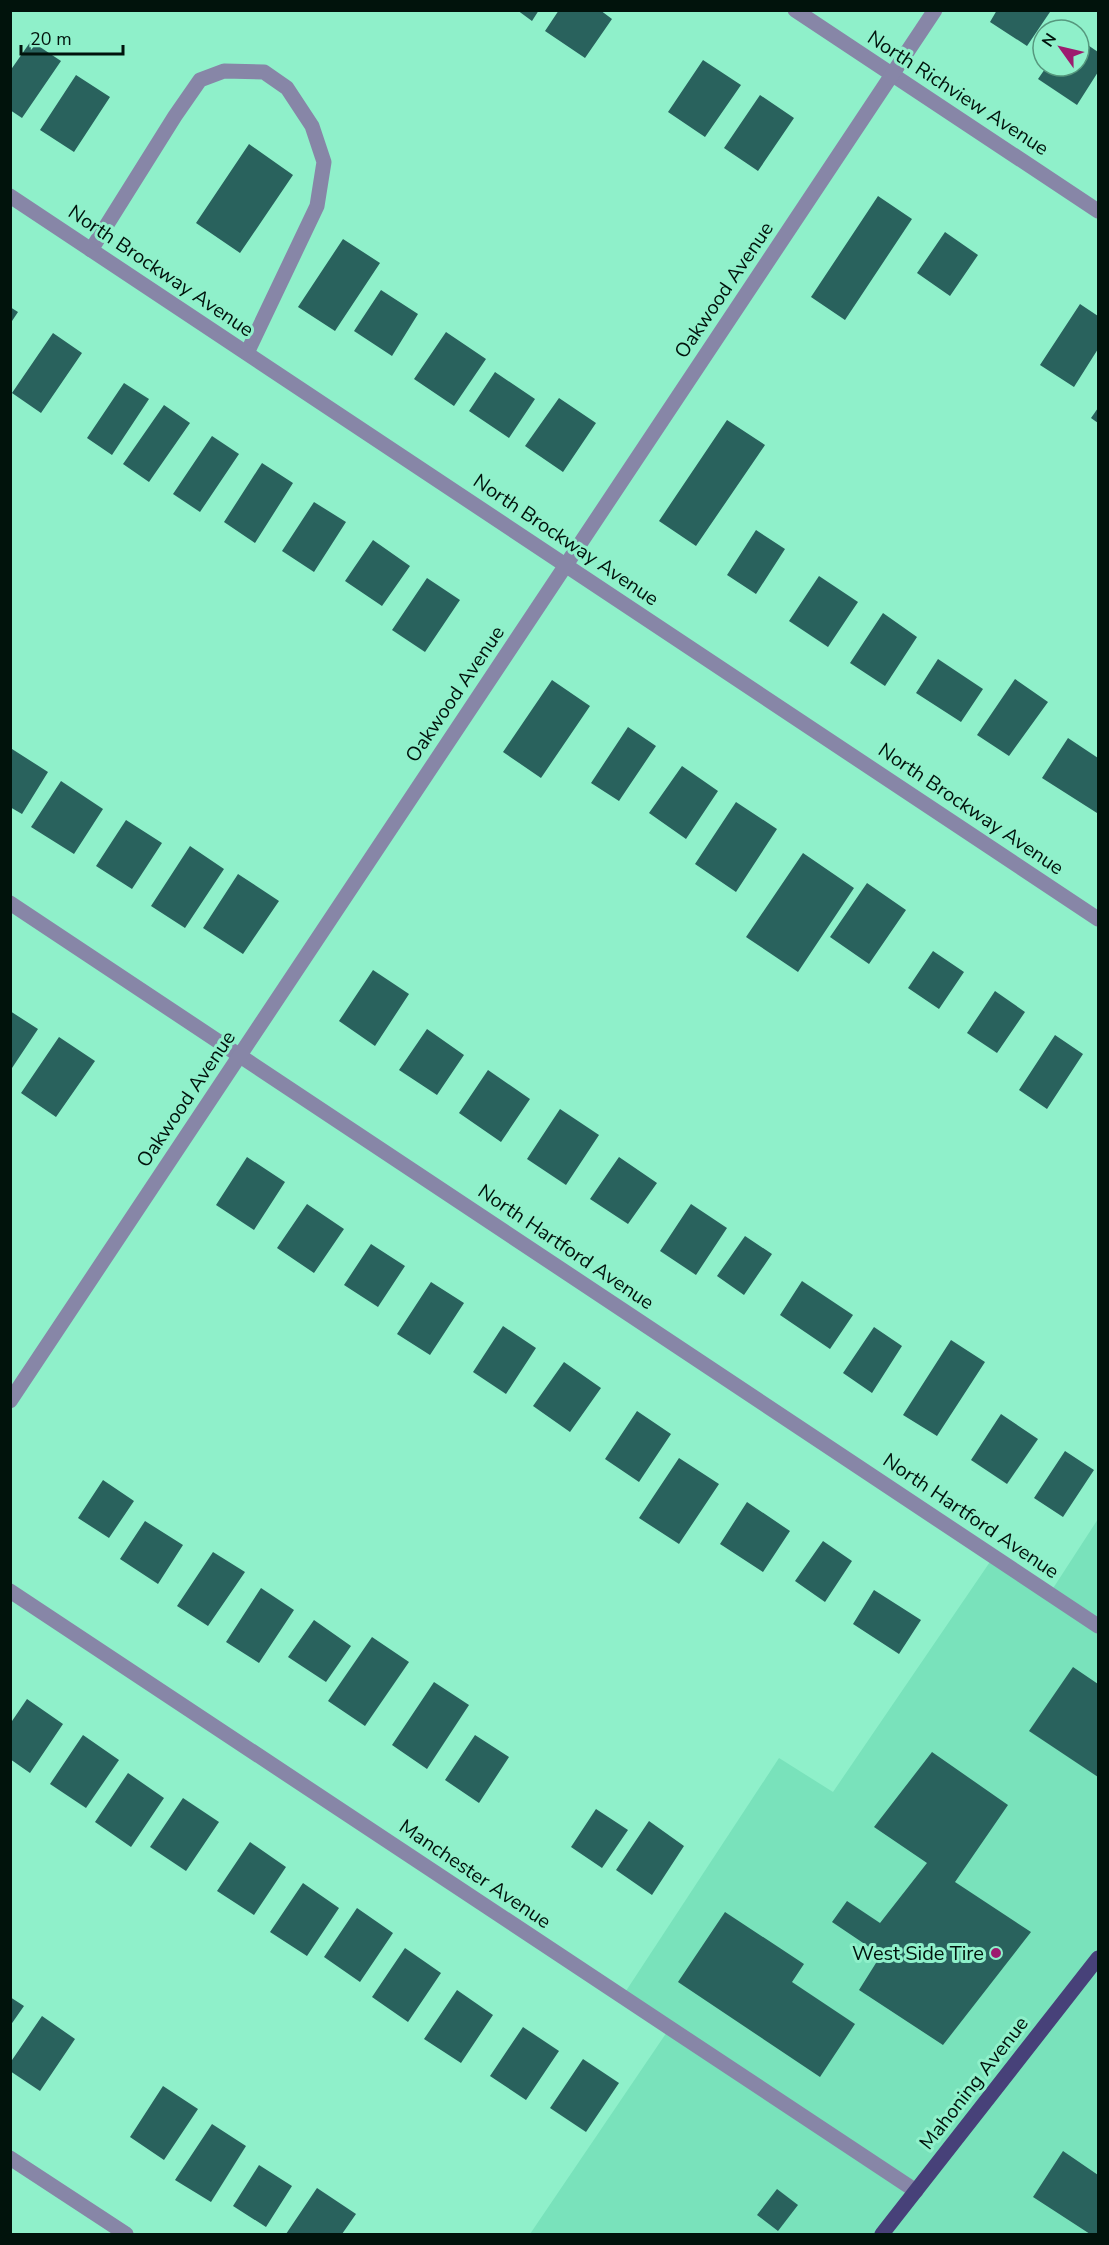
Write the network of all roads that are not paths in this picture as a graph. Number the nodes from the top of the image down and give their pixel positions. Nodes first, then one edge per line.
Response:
1 (795, 10) edge
2 (935, 10) edge
3 (892, 74) junction
4 (10, 196) edge
5 (1098, 211) edge
6 (92, 250) junction
7 (247, 353) junction
8 (566, 565) junction
9 (10, 903) edge
10 (1098, 919) edge
11 (240, 1055) junction
12 (10, 1401) edge
13 (10, 1591) edge
14 (1098, 1626) edge
15 (1098, 1958) edge
16 (10, 2158) edge
17 (916, 2191) junction
18 (126, 2235) edge
19 (882, 2235) edge

1 - 3 street, North Richview Avenue
2 - 3 street, Oakwood Avenue
3 - 5 street, North Richview Avenue
3 - 8 street, Oakwood Avenue
4 - 6 street, North Brockway Avenue
6 - 7 street, North Brockway Avenue
6 - 7 street
7 - 8 street, North Brockway Avenue
8 - 10 street, North Brockway Avenue
8 - 11 street, Oakwood Avenue
9 - 11 street, North Hartford Avenue
11 - 12 street, Oakwood Avenue
11 - 14 street, North Hartford Avenue
13 - 17 street, Manchester Avenue
15 - 17 main road, Mahoning Avenue
16 - 18 street
17 - 19 main road, Mahoning Avenue

